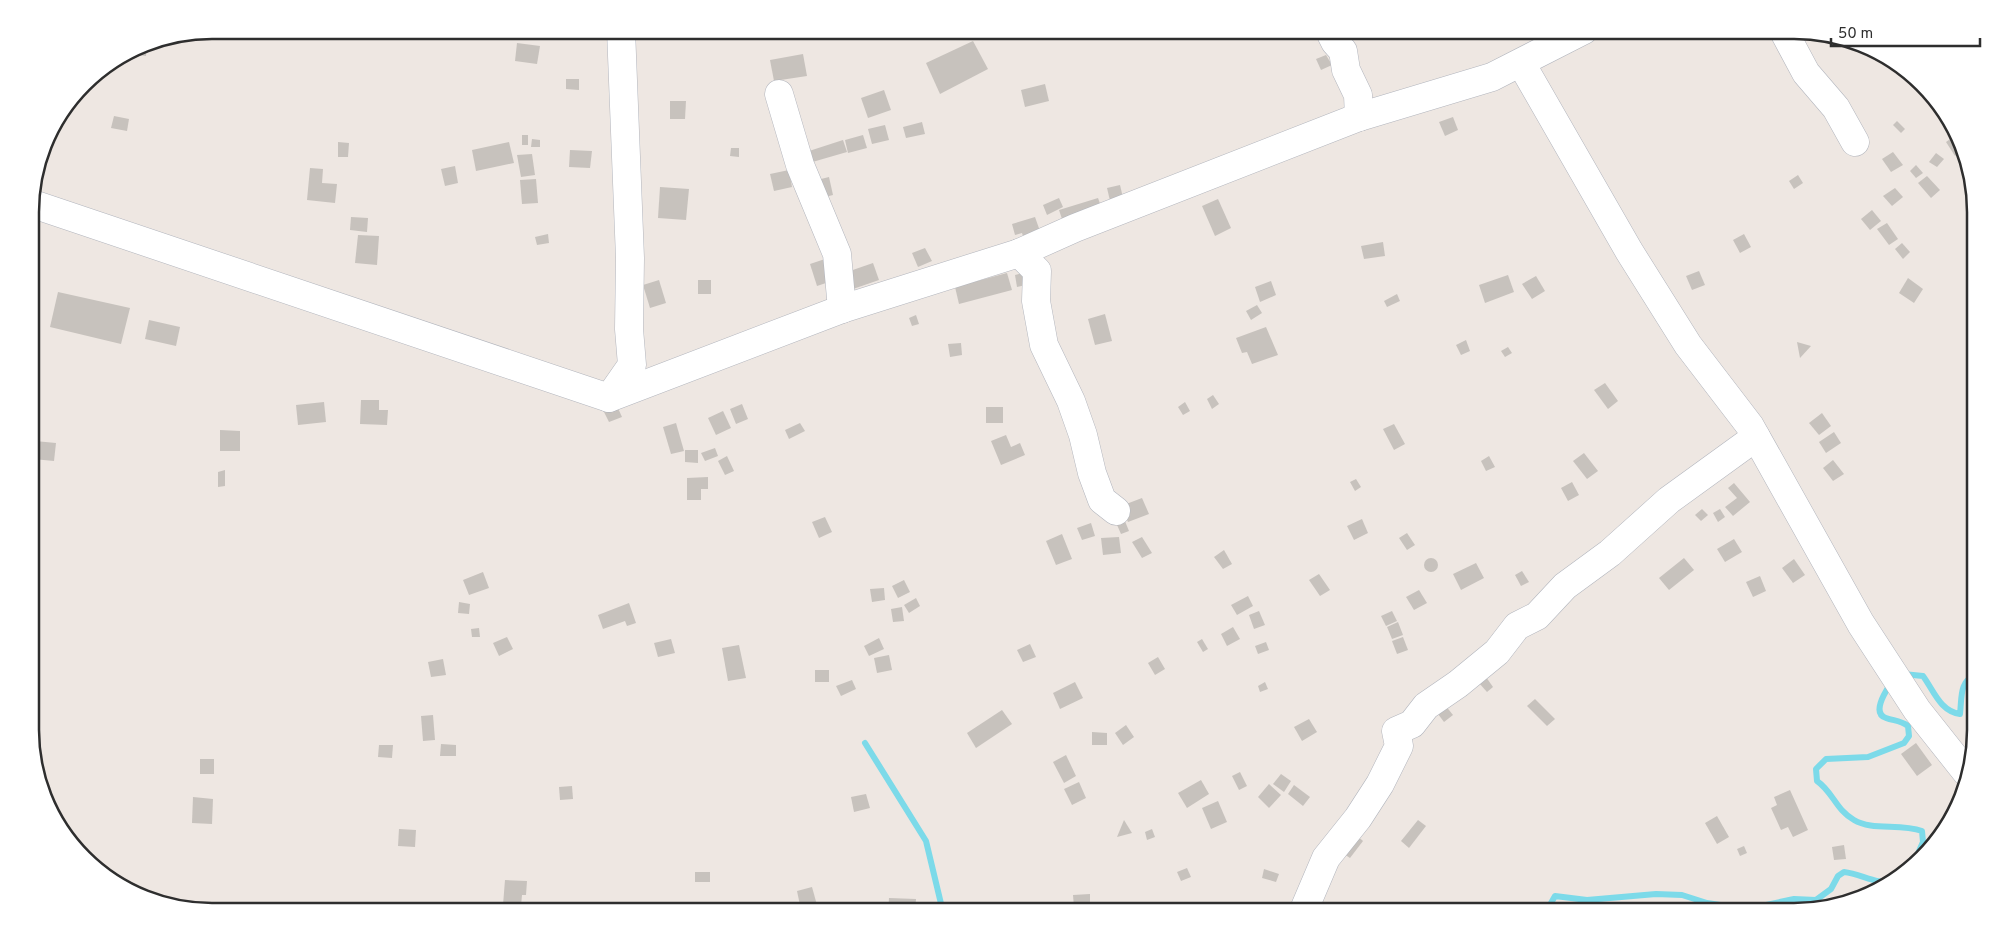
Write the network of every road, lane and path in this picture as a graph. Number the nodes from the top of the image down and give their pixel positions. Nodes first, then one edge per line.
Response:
1 (621, 39) edge
2 (1334, 39) edge
3 (1567, 39) edge
4 (1788, 39) edge
5 (1521, 63) junction
6 (780, 94) dead end
7 (1359, 118) junction
8 (1856, 142) dead end
9 (39, 206) edge
10 (1019, 253) junction
11 (842, 309) junction
12 (609, 398) junction
13 (1756, 437) junction
14 (1116, 511) dead end
15 (1963, 767) edge
16 (1306, 903) edge

1 - 12 street
2 - 7 street
3 - 5 street
4 - 8 street
5 - 7 street
5 - 13 street
6 - 11 street
7 - 10 street
9 - 12 street
10 - 11 street
10 - 14 street
11 - 12 street
13 - 15 street
13 - 16 street

